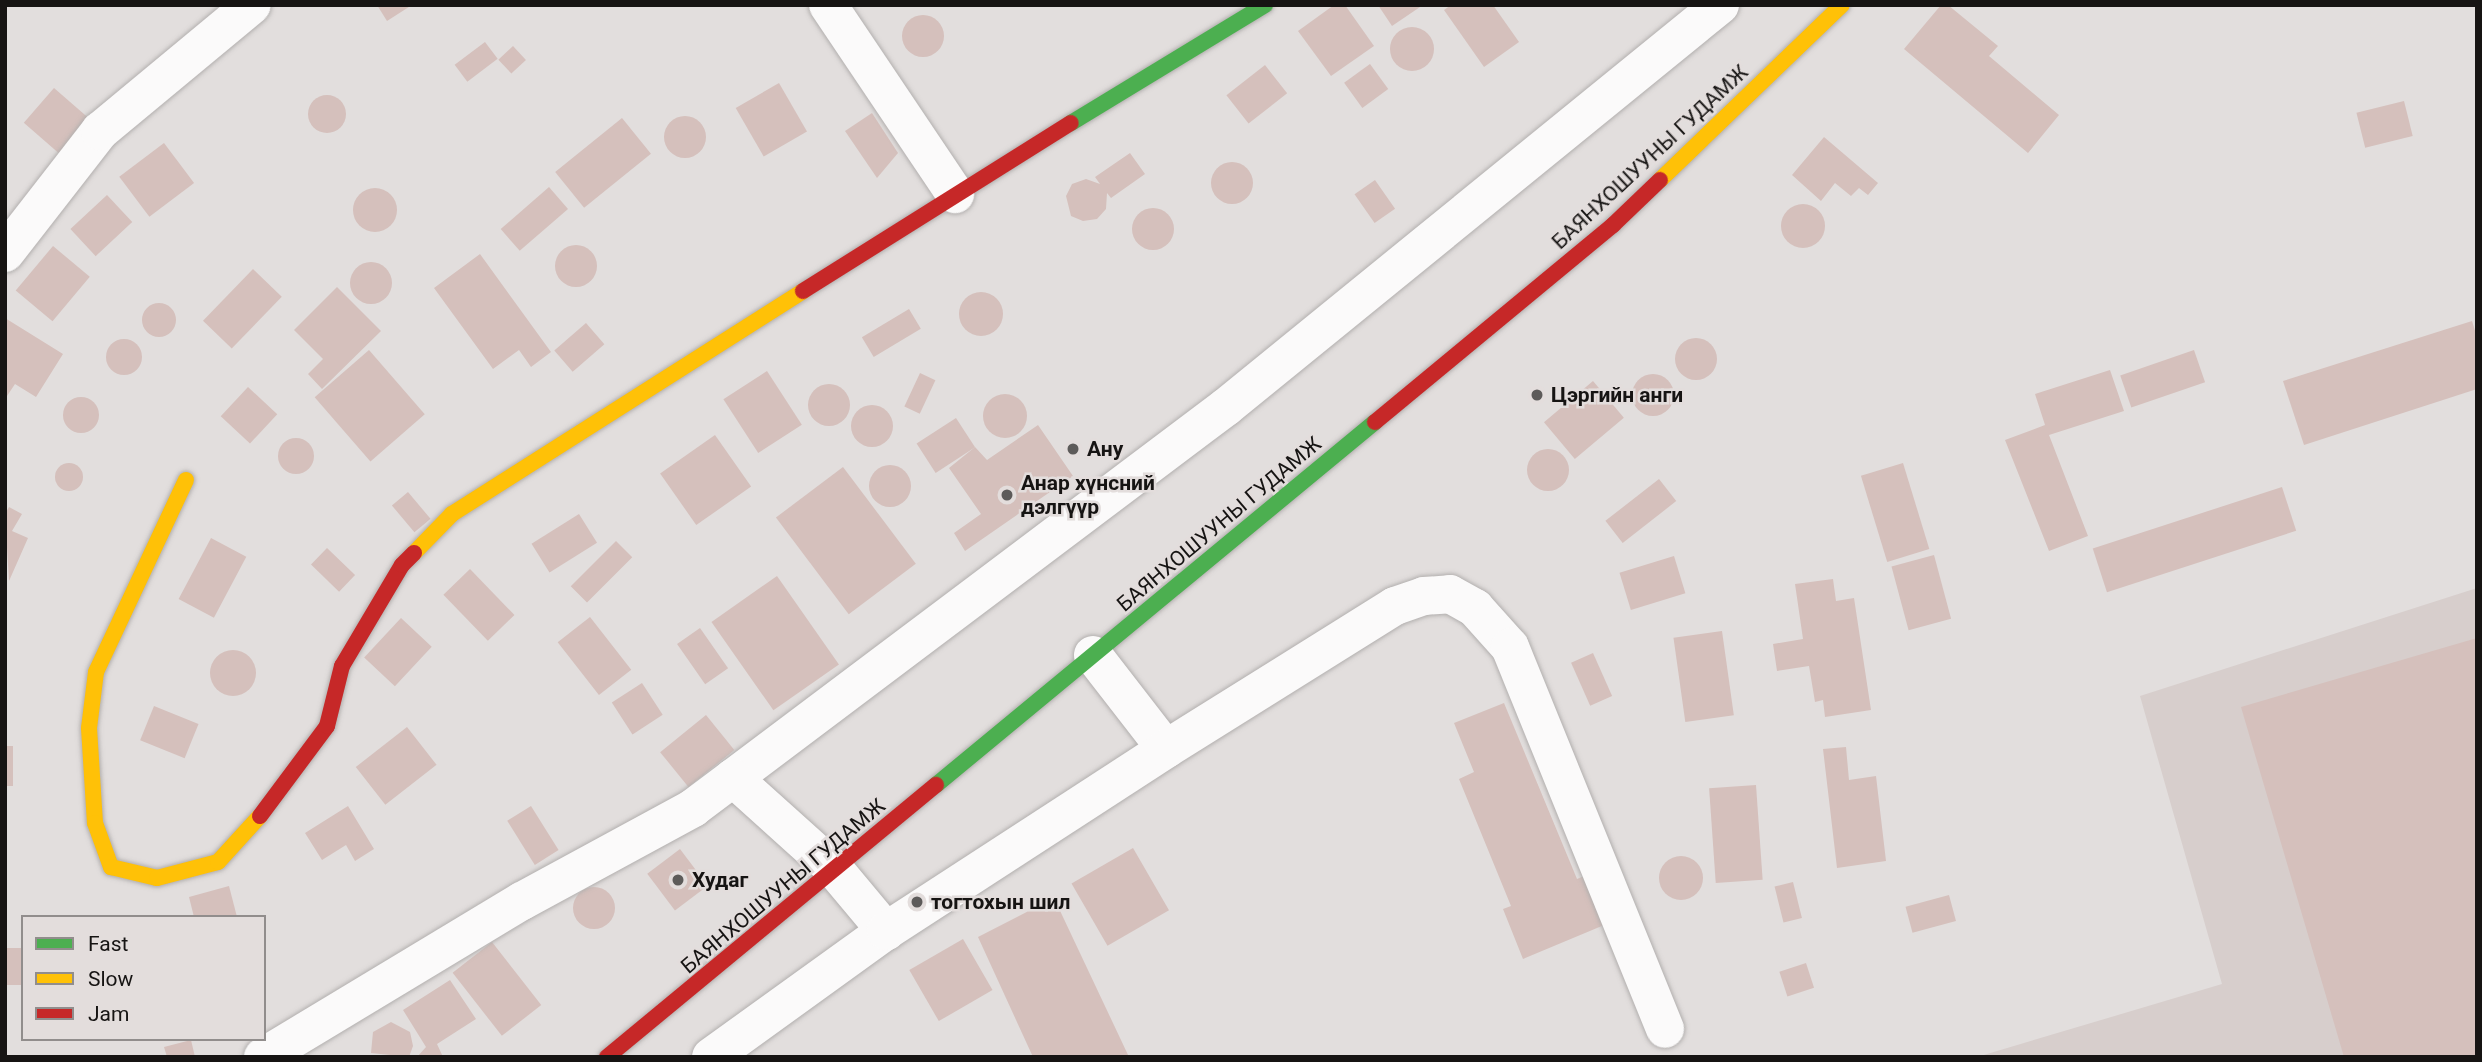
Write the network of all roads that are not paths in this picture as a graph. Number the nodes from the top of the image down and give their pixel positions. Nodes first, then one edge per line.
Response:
1 (252, 5) edge
2 (828, 5) edge
3 (1265, 5) edge
4 (1720, 5) edge
5 (1842, 5) edge
6 (955, 194) junction
7 (5, 253) edge
8 (186, 480) dead end
9 (1093, 655) junction
10 (1166, 749) junction
11 (733, 778) junction
12 (835, 870) junction
13 (886, 931) junction
14 (1665, 1029) dead end
15 (263, 1057) edge
16 (607, 1057) edge
17 (711, 1057) edge

1 - 7 street
2 - 6 street
3 - 6 street
4 - 11 street
5 - 9 street, БАЯНХОШУУНЫ ГУДАМЖ
6 - 8 street
9 - 10 street
9 - 12 street, БАЯНХОШУУНЫ ГУДАМЖ
10 - 13 street
10 - 14 street
11 - 12 street
11 - 15 street
12 - 13 street
12 - 16 street, БАЯНХОШУУНЫ ГУДАМЖ
13 - 17 street

